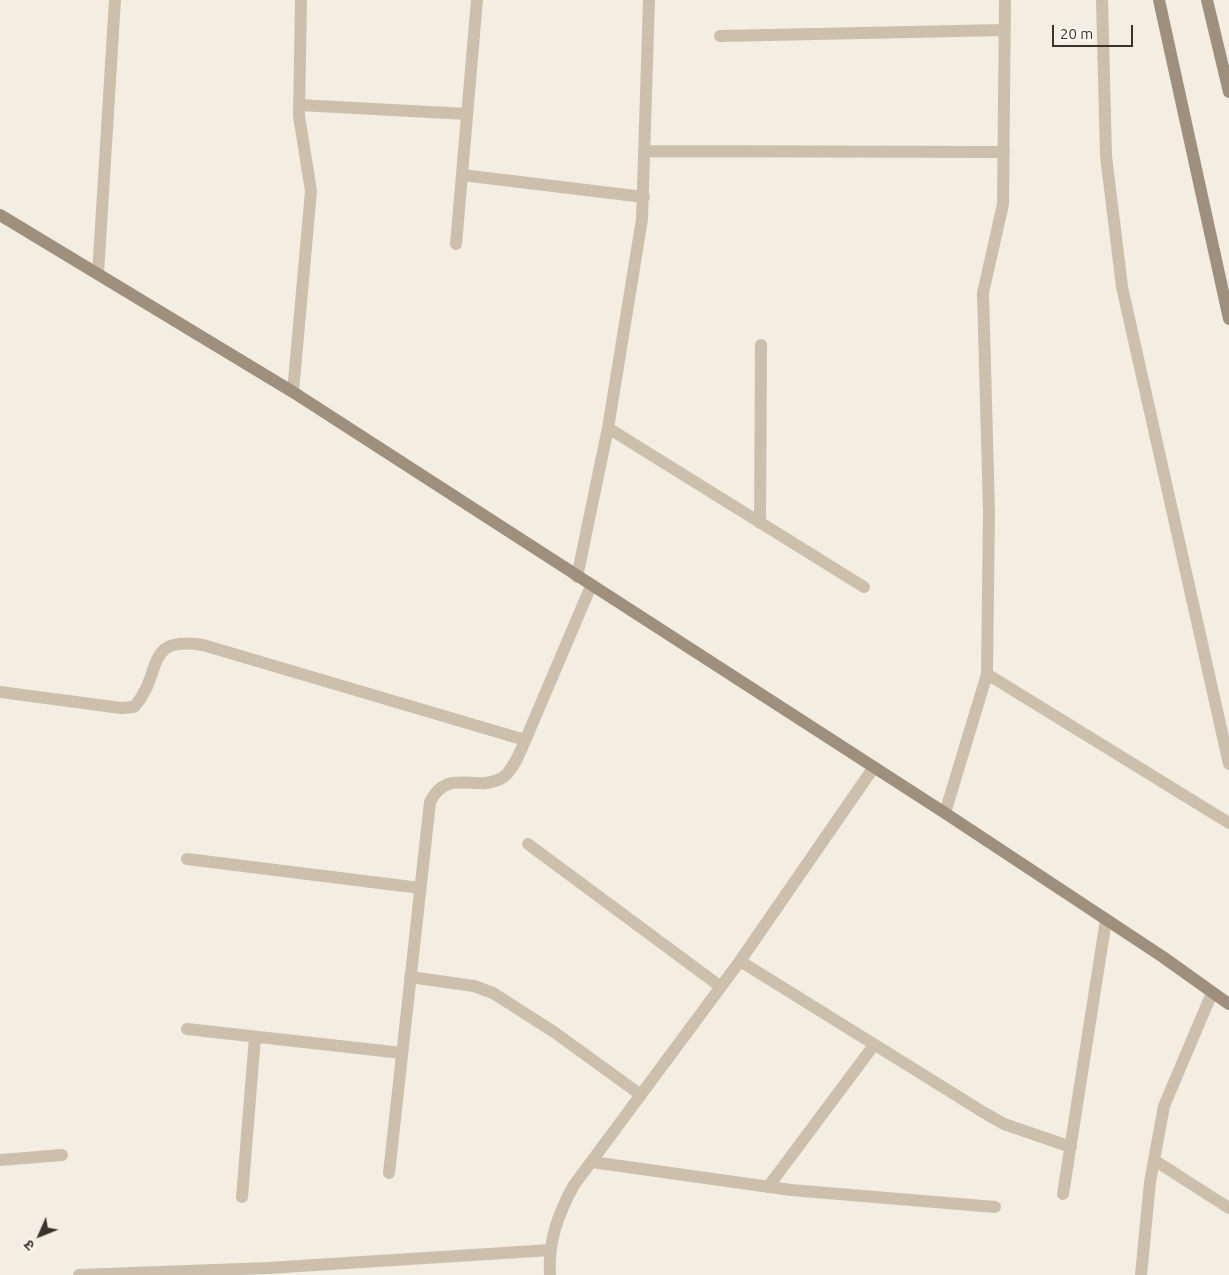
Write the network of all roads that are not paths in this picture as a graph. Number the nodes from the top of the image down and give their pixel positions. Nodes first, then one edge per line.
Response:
1 (115, 0) edge
2 (301, 0) edge
3 (477, 0) edge
4 (649, 0) edge
5 (1005, 0) edge
6 (1102, 0) edge
7 (1159, 0) edge
8 (1208, 0) edge
9 (1004, 30) junction
10 (720, 36) dead end
11 (1229, 92) edge
12 (299, 105) junction
13 (467, 114) junction
14 (645, 151) junction
15 (1004, 152) junction
16 (462, 175) junction
17 (644, 197) junction
18 (0, 215) edge
19 (456, 244) dead end
20 (98, 274) junction
21 (1229, 319) edge
22 (761, 345) dead end
23 (293, 392) junction
24 (608, 428) junction
25 (760, 523) junction
26 (577, 577) junction
27 (591, 586) junction
28 (864, 587) dead end
29 (987, 674) junction
30 (0, 692) edge
31 (525, 740) junction
32 (1229, 764) edge
33 (874, 767) junction
34 (945, 813) junction
35 (1229, 823) edge
36 (528, 844) dead end
37 (187, 859) dead end
38 (420, 888) junction
39 (1106, 920) junction
40 (740, 961) junction
41 (410, 977) junction
42 (721, 987) junction
43 (1212, 993) junction
44 (1229, 1004) edge
45 (187, 1029) dead end
46 (255, 1037) junction
47 (874, 1045) junction
48 (402, 1052) junction
49 (641, 1095) junction
50 (1071, 1147) junction
51 (62, 1156) dead end
52 (0, 1160) edge
53 (1154, 1160) junction
54 (592, 1162) junction
55 (389, 1173) dead end
56 (768, 1187) junction
57 (1063, 1194) dead end
58 (242, 1197) dead end
59 (995, 1207) dead end
60 (1229, 1208) edge
61 (551, 1250) junction
62 (79, 1275) edge
63 (550, 1275) edge
64 (1141, 1275) edge

1 - 20 street
2 - 12 street
3 - 13 street
4 - 14 street
5 - 9 street
6 - 32 street
7 - 21 main road
8 - 11 main road
9 - 10 street
9 - 15 street
12 - 13 street
12 - 23 street
13 - 16 street
14 - 15 street
14 - 17 street
15 - 29 street
16 - 17 street
16 - 19 street
17 - 24 street
18 - 20 main road
20 - 23 main road
22 - 25 street
23 - 26 main road
24 - 25 street
24 - 26 street
25 - 28 street
26 - 27 main road
27 - 31 street
27 - 33 main road
29 - 34 street
29 - 35 street
30 - 31 street
31 - 38 street
33 - 34 main road
33 - 40 street
34 - 39 main road
36 - 42 street
37 - 38 street
38 - 41 street
39 - 43 main road
39 - 50 street
40 - 42 street
40 - 47 street
41 - 48 street
41 - 49 street
42 - 49 street
43 - 44 main road
43 - 53 street
45 - 46 street
46 - 48 street
46 - 58 street
47 - 50 street
47 - 56 street
48 - 55 street
49 - 54 street
50 - 57 street
51 - 52 street
53 - 60 street
53 - 64 street
54 - 56 street
54 - 61 street
56 - 59 street
61 - 62 street
61 - 63 street

